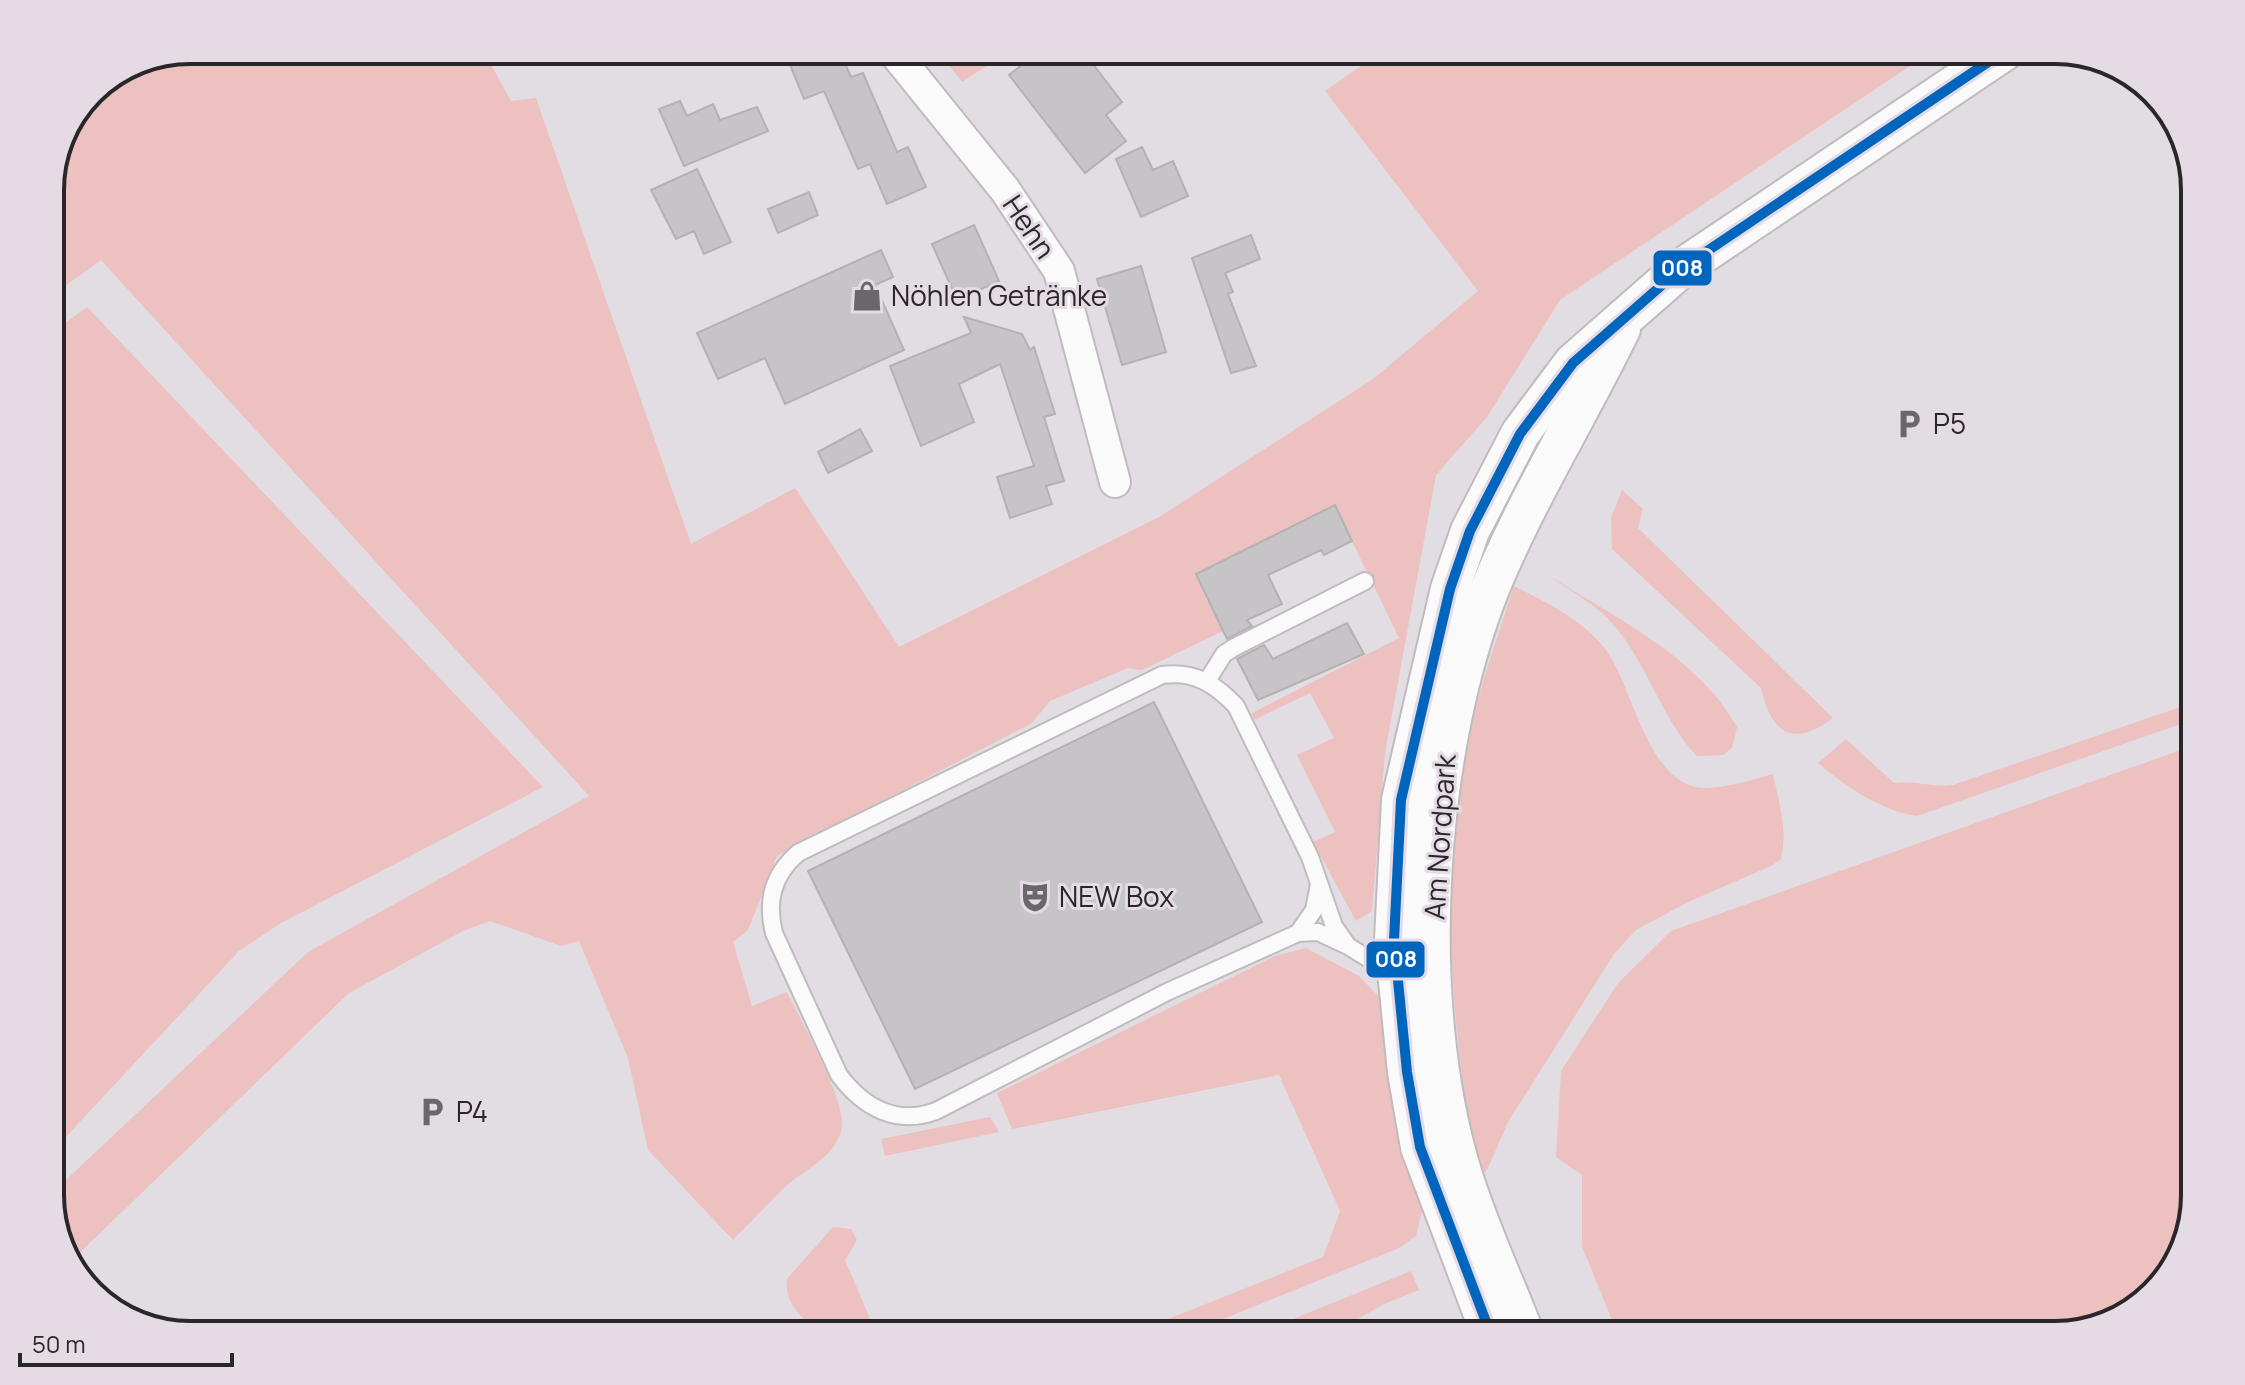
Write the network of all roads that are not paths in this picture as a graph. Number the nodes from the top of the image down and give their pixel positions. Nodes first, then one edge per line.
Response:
1 (903, 64) edge
2 (1985, 64) edge
3 (1627, 316) junction
4 (1115, 482) dead end
5 (1365, 581) dead end
6 (1207, 681) junction
7 (1319, 884) junction
8 (1298, 933) junction
9 (1348, 946) junction
10 (1396, 968) junction
11 (1486, 1321) edge
12 (1519, 1321) edge

1 - 4 street, Hehn
2 - 3 street, Am Nordpark
3 - 10 street, Am Nordpark
3 - 12 street, Am Nordpark
5 - 6 lane
6 - 7 lane
6 - 8 lane
7 - 8 lane
7 - 9 lane
8 - 9 lane
9 - 10 lane
10 - 11 street, Am Nordpark

